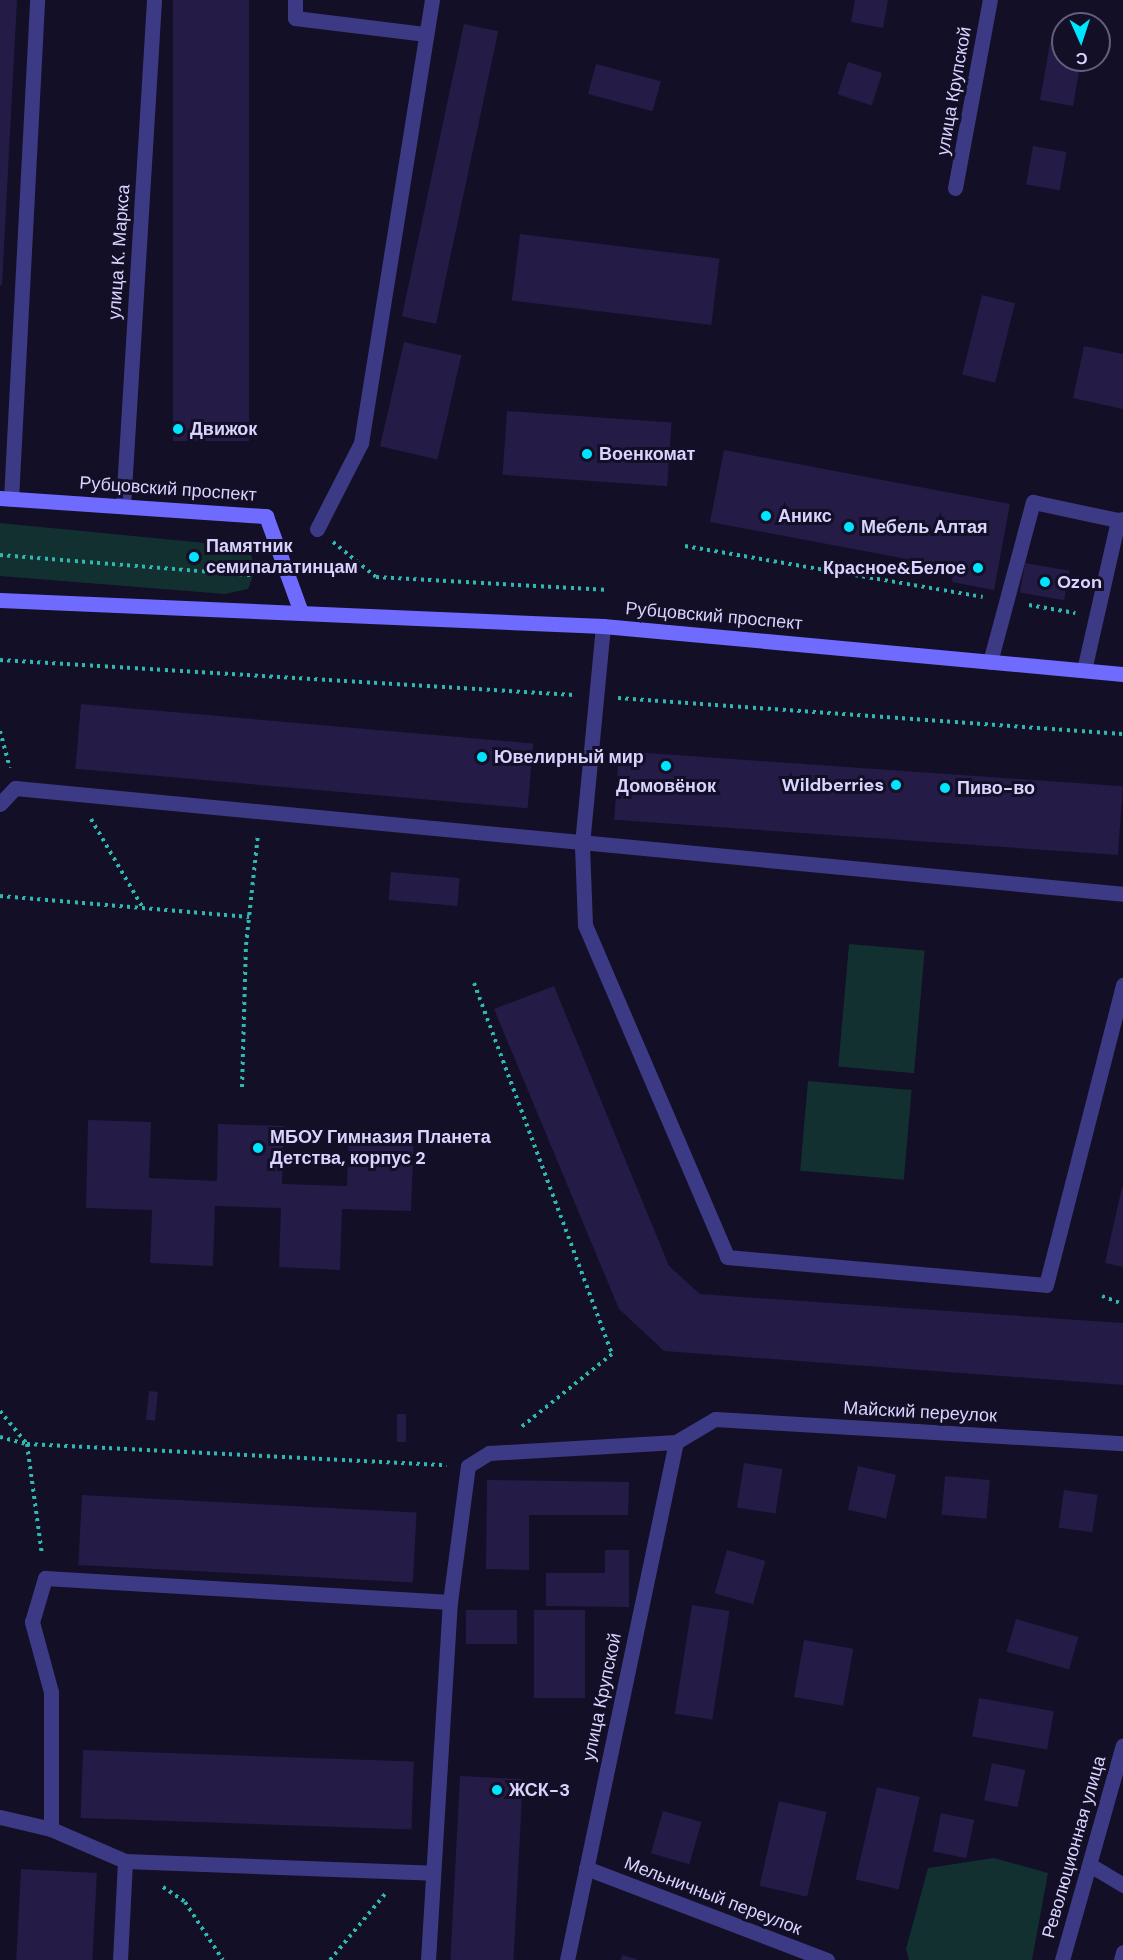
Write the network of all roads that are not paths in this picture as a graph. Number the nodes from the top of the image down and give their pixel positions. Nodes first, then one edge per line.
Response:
1 (37, 0) edge
2 (154, 0) edge
3 (295, 0) edge
4 (432, 0) edge
5 (990, 0) edge
6 (426, 34) junction
7 (955, 188) dead end
8 (6, 499) edge
9 (123, 506) junction
10 (1121, 519) edge
11 (317, 529) road end
12 (0, 600) edge
13 (301, 612) junction
14 (603, 626) junction
15 (990, 662) junction
16 (1084, 670) junction
17 (1123, 674) edge
18 (0, 804) edge
19 (582, 846) junction
20 (1123, 894) edge
21 (1123, 985) edge
22 (676, 1442) junction
23 (1123, 1443) edge
24 (450, 1602) junction
25 (1123, 1745) edge
26 (0, 1817) edge
27 (51, 1829) junction
28 (125, 1861) junction
29 (1090, 1865) junction
30 (586, 1868) junction
31 (433, 1873) junction
32 (1123, 1885) edge
33 (1123, 1952) edge
34 (120, 1960) edge
35 (428, 1960) edge
36 (567, 1960) edge
37 (827, 1960) edge
38 (1062, 1960) edge
39 (1121, 1960) edge

1 - 8 street
2 - 9 street, улица К. Маркса
3 - 6 street
4 - 6 street
5 - 7 street, улица Крупской
6 - 11 street
8 - 9 street, Рубцовский проспект
9 - 13 street, Рубцовский проспект
10 - 15 street
10 - 16 street
12 - 13 street, Рубцовский проспект
13 - 14 street, Рубцовский проспект
14 - 15 street, Рубцовский проспект
14 - 19 street
15 - 16 street, Рубцовский проспект
16 - 17 street, Рубцовский проспект
18 - 19 street
19 - 20 street
19 - 21 street
22 - 23 street, Майский переулок
22 - 24 street
22 - 30 street, улица Крупской
24 - 27 street
24 - 31 street
25 - 29 street, Революционная улица
26 - 27 street
27 - 28 street
28 - 31 street
28 - 34 street
29 - 32 street
29 - 38 street, Революционная улица
30 - 36 street, улица Крупской
30 - 37 street, Мельничный переулок
31 - 35 street
33 - 39 street

